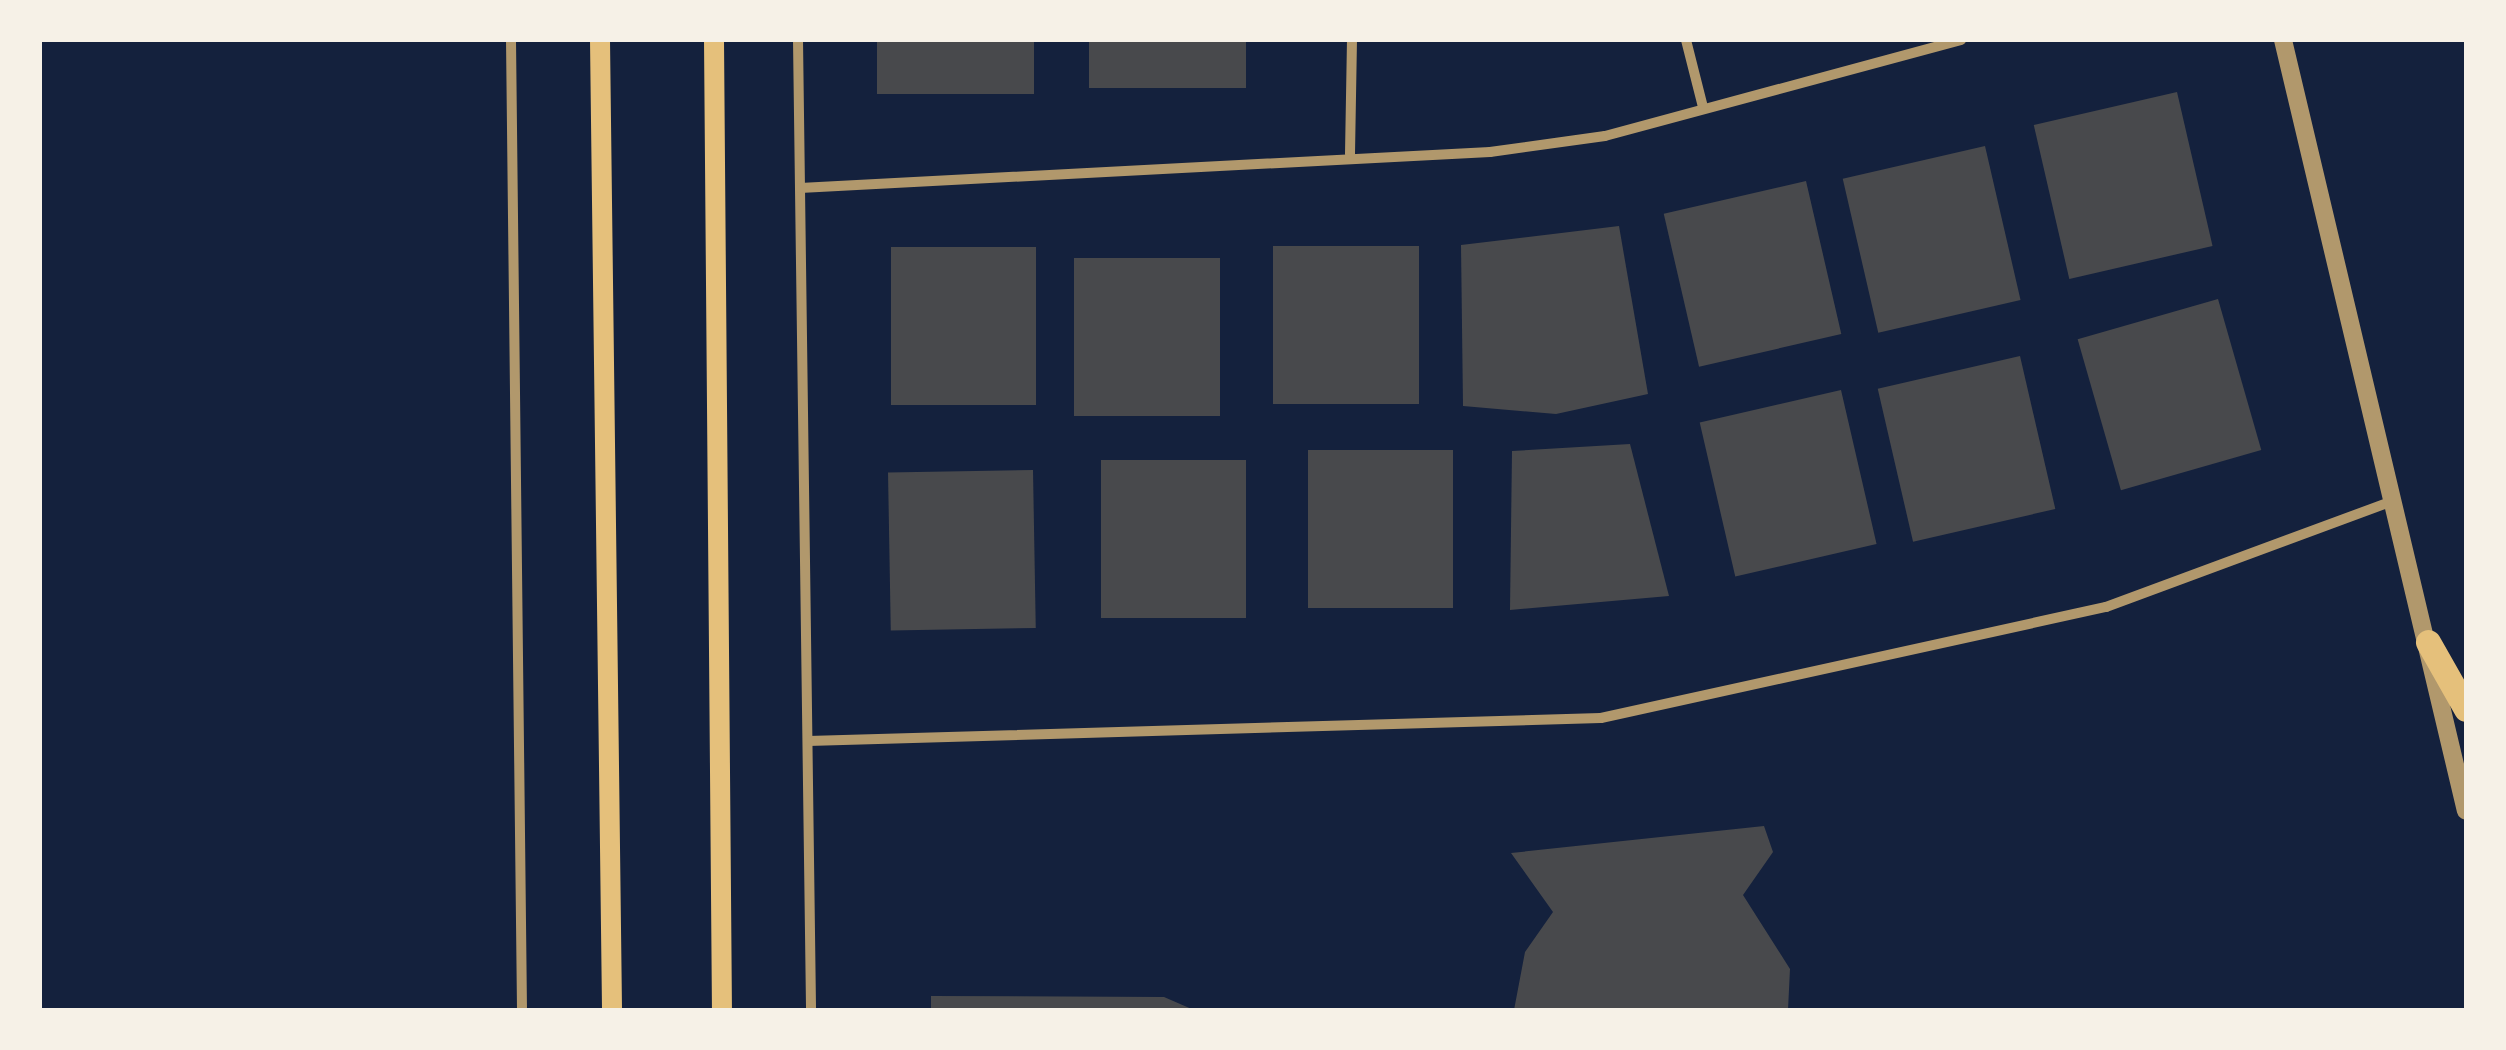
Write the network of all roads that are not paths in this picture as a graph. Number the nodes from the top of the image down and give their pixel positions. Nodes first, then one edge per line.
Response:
1 (511, 40) edge
2 (600, 40) edge
3 (714, 40) edge
4 (798, 40) edge
5 (1352, 40) edge
6 (1686, 40) edge
7 (1961, 40) edge
8 (2282, 40) edge
9 (1703, 107) junction
10 (1350, 154) junction
11 (800, 188) junction
12 (2396, 500) junction
13 (2428, 642) junction
14 (2466, 708) edge
15 (808, 741) junction
16 (2466, 810) edge
17 (522, 1010) edge
18 (612, 1010) edge
19 (722, 1010) edge
20 (810, 1010) edge

1 - 17 street
2 - 18 main road
3 - 19 main road
4 - 11 street
5 - 10 street
6 - 9 street
7 - 9 street
8 - 12 street
9 - 10 street
10 - 11 street
11 - 15 street
12 - 13 street
12 - 15 street
13 - 14 main road
13 - 16 street
15 - 20 street

